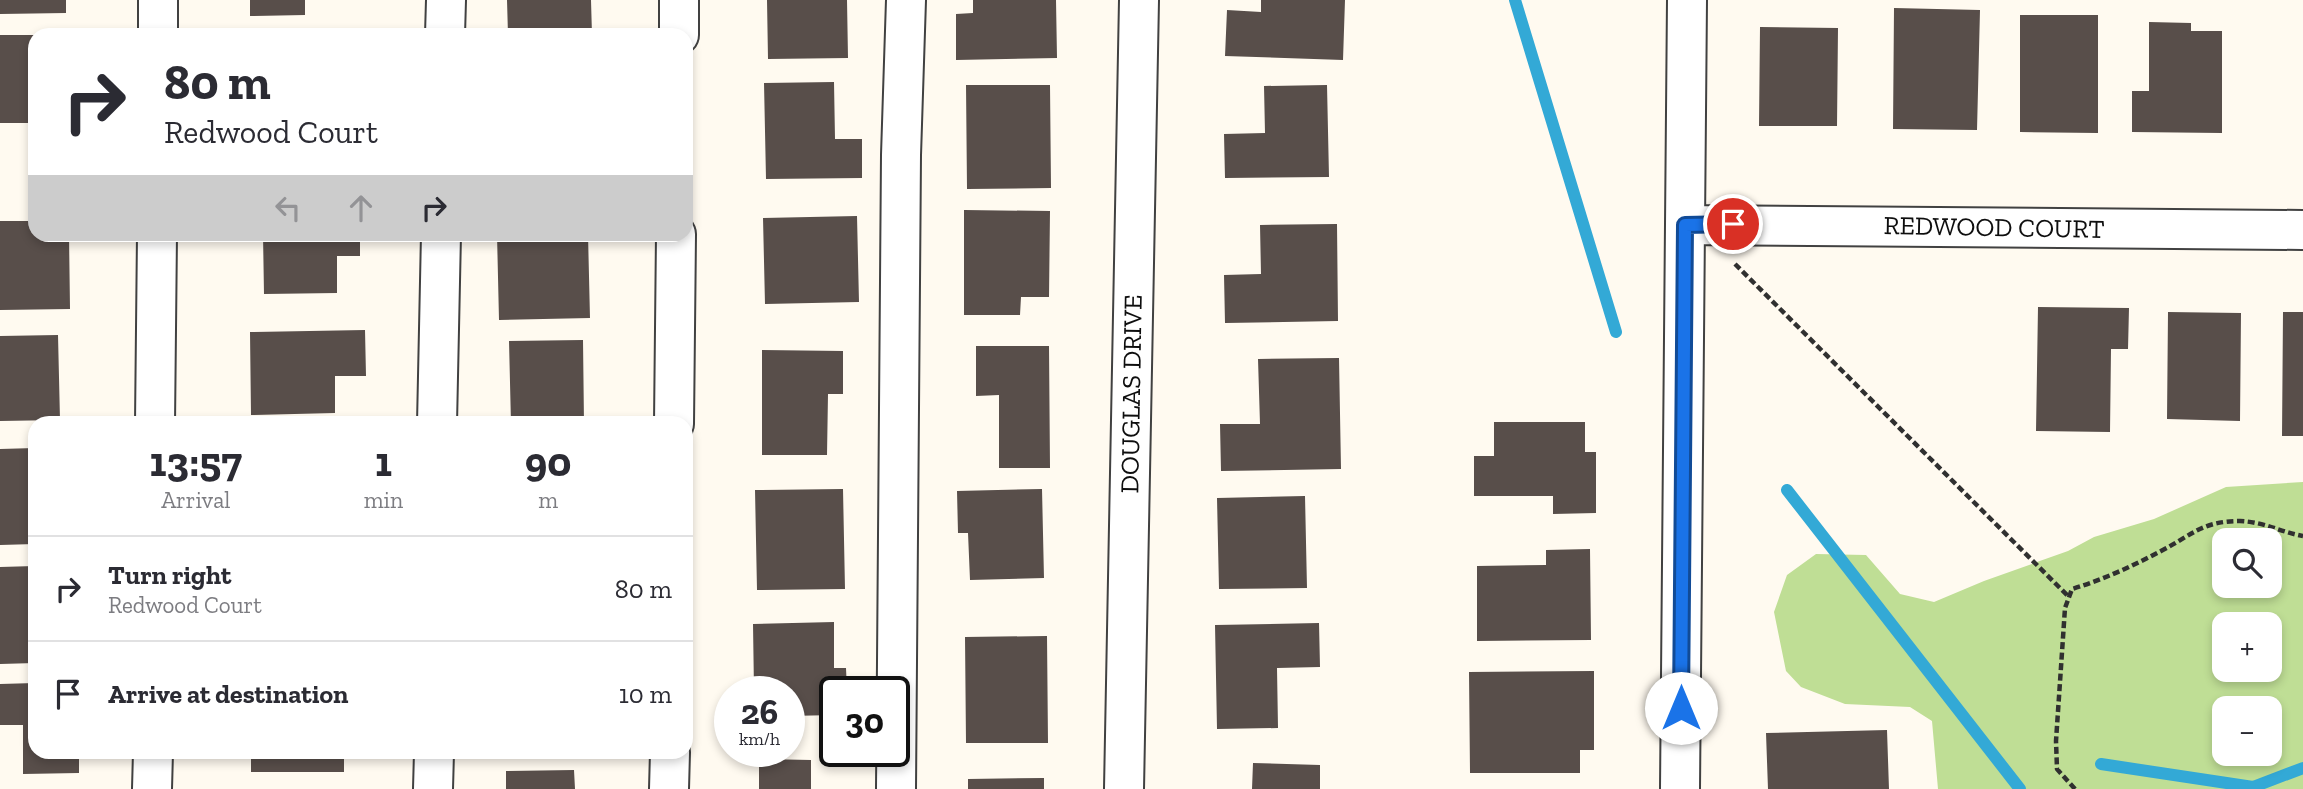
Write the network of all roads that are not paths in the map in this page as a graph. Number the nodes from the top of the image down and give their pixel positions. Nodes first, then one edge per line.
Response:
1 (158, 0) edge
2 (446, 0) edge
3 (680, 0) edge
4 (906, 0) edge
5 (1139, 0) edge
6 (1687, 0) edge
7 (158, 28) edge
8 (445, 28) edge
9 (679, 28) edge
10 (1685, 225) junction
11 (2303, 230) edge
12 (156, 242) edge
13 (441, 242) edge
14 (676, 242) edge
15 (155, 416) edge
16 (437, 416) edge
17 (674, 416) edge
18 (153, 759) edge
19 (434, 759) edge
20 (670, 759) edge
21 (152, 789) edge
22 (433, 789) edge
23 (669, 789) edge
24 (896, 789) edge
25 (1124, 789) edge
26 (1680, 789) edge

1 - 7 street
2 - 8 street
3 - 9 street
4 - 24 street
5 - 25 street, DOUGLAS DRIVE
6 - 10 street
10 - 11 street, REDWOOD COURT
10 - 26 street
12 - 15 street
13 - 16 street
14 - 17 street
18 - 21 street
19 - 22 street
20 - 23 street

